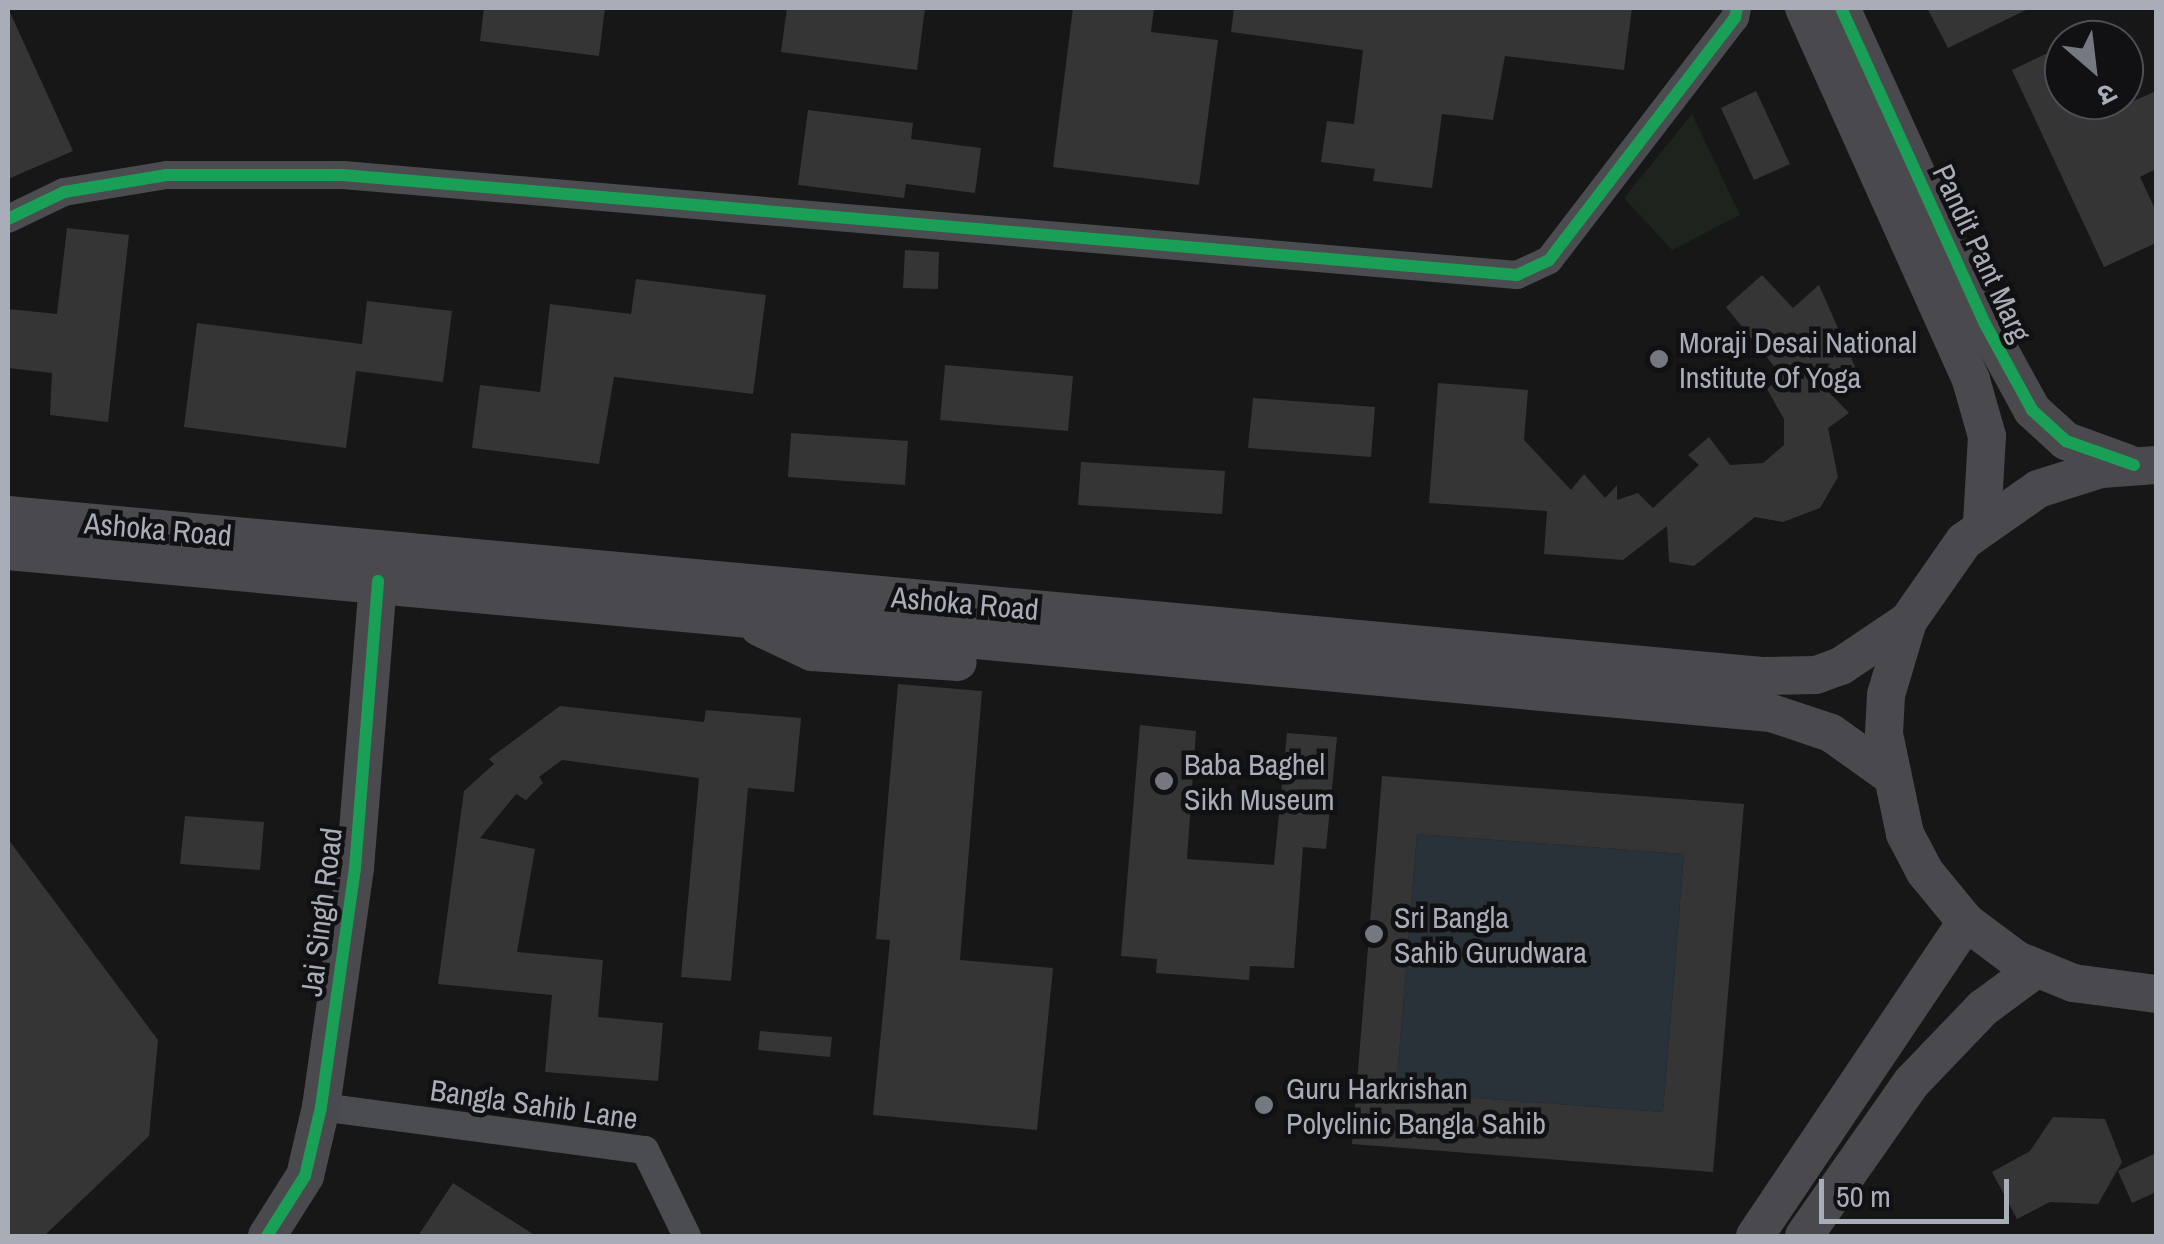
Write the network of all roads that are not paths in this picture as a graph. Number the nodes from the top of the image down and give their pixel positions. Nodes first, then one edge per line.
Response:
1 (1737, 8) edge
2 (1804, 8) edge
3 (1841, 8) edge
4 (8, 220) edge
5 (1969, 331) junction
6 (2145, 465) edge
7 (8, 516) edge
8 (1982, 524) junction
9 (8, 551) edge
10 (378, 581) junction
11 (1908, 621) junction
12 (1887, 773) junction
13 (1966, 922) junction
14 (2036, 969) junction
15 (2156, 994) edge
16 (321, 1107) junction
17 (267, 1236) edge
18 (687, 1236) edge
19 (1755, 1236) edge
20 (1804, 1236) edge

1 - 4 street
2 - 5 main road, Pandit Pant Marg
3 - 5 main road, Pandit Pant Marg
5 - 6 main road, Pandit Pant Marg
5 - 8 main road, Pandit Pant Marg
6 - 8 main road
7 - 11 main road, Ashoka Road
8 - 11 main road
9 - 10 main road, Ashoka Road
10 - 12 main road, Ashoka Road
10 - 16 main road, Jai Singh Road
11 - 12 main road
12 - 13 main road
13 - 14 main road
13 - 19 main road
14 - 15 main road
14 - 20 main road
16 - 17 main road, Jai Singh Road
16 - 18 street, Bangla Sahib Lane

